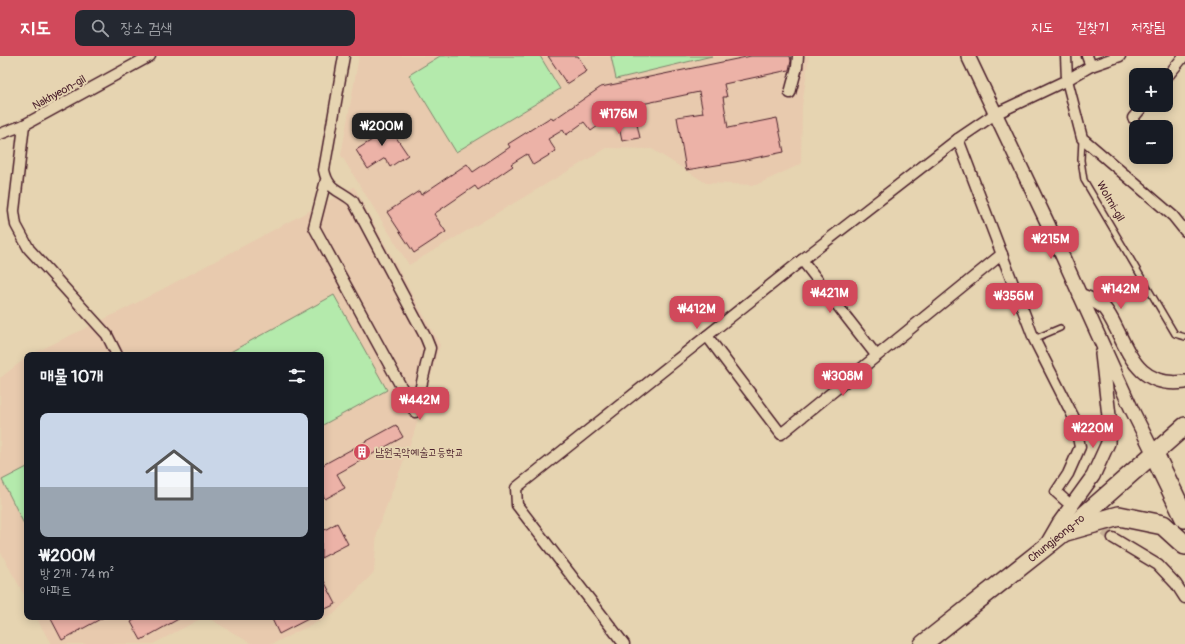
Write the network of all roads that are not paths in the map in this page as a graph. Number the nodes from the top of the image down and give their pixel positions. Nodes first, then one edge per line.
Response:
1 (150, 56) edge
2 (344, 56) edge
3 (798, 56) edge
4 (968, 56) edge
5 (1066, 56) edge
6 (1120, 56) edge
7 (1184, 56) edge
8 (1089, 61) edge
9 (1173, 69) edge
10 (1066, 80) junction
11 (790, 93) dead end
12 (1138, 112) edge
13 (995, 114) junction
14 (1133, 118) dead end
15 (24, 126) junction
16 (0, 134) edge
17 (1082, 138) junction
18 (958, 139) junction
19 (326, 180) junction
20 (1185, 231) edge
21 (1002, 254) junction
22 (802, 260) junction
23 (1146, 287) junction
24 (1080, 295) junction
25 (1129, 295) dead end
26 (1060, 328) dead end
27 (707, 336) junction
28 (1185, 337) edge
29 (1100, 338) junction
30 (1034, 339) junction
31 (116, 352) edge
32 (876, 355) junction
33 (1185, 382) edge
34 (1185, 426) edge
35 (1154, 454) junction
36 (1066, 501) dead end
37 (1185, 507) edge
38 (1185, 518) edge
39 (1066, 531) junction
40 (1113, 538) tunnel mouth
41 (1185, 544) edge
42 (1044, 548) junction
43 (1185, 598) edge
44 (624, 644) edge
45 (923, 644) edge

1 - 15 street, Nakhyeon-gil
2 - 19 street
3 - 11 street
4 - 13 street
5 - 10 street, Wolmi-gil
6 - 8 street
7 - 9 street
8 - 10 street
10 - 13 street
10 - 17 street, Wolmi-gil
12 - 14 street
13 - 18 street
13 - 24 street
15 - 16 street, Nakhyeon-gil
15 - 31 street
17 - 20 street
17 - 23 lane, Wolmi-gil
18 - 21 street
18 - 22 street
19 - 19 street
21 - 30 street
21 - 32 street
22 - 27 street
22 - 32 street
23 - 25 lane
23 - 28 lane, Wolmi-gil
24 - 29 street
24 - 33 street
26 - 30 lane
27 - 32 street
27 - 44 street
29 - 35 street
29 - 42 street
30 - 36 street
34 - 35 main road, Chungjeong-ro
35 - 37 highway
35 - 38 highway
35 - 39 main road, Chungjeong-ro
39 - 41 highway
39 - 42 main road, Chungjeong-ro
40 - 43 street
42 - 45 main road, Chungjeong-ro

